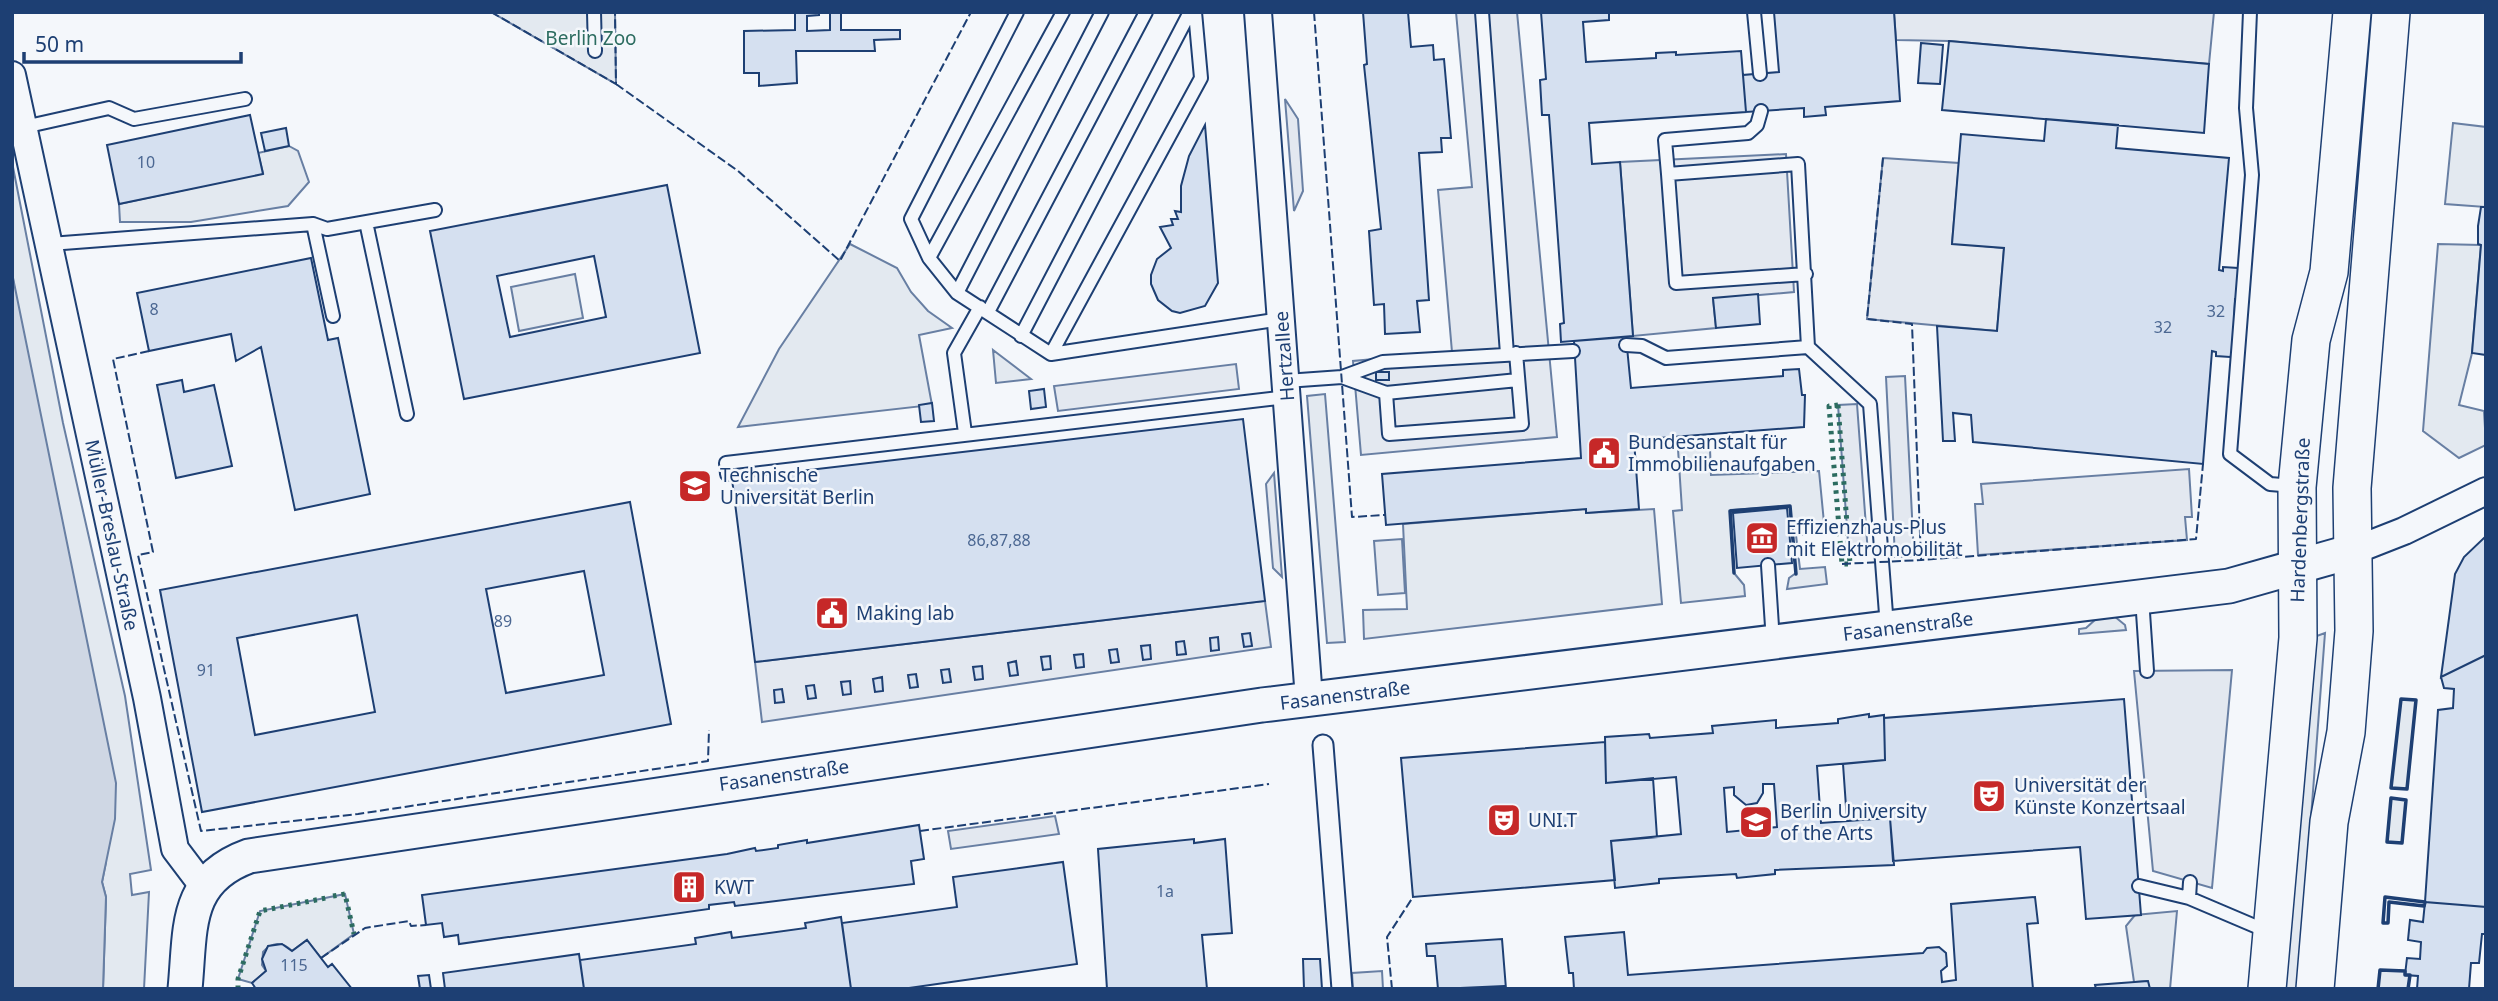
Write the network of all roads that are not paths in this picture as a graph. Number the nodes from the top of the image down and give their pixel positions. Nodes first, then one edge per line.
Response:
1 (594, 12) edge
2 (1017, 12) edge
3 (1062, 12) edge
4 (1102, 12) edge
5 (1146, 12) edge
6 (1193, 12) edge
7 (1258, 12) edge
8 (1482, 12) edge
9 (1754, 12) edge
10 (2250, 12) edge
11 (2352, 12) edge
12 (2391, 12) edge
13 (595, 51) dead end
14 (1760, 74) dead end
15 (12, 75) edge
16 (245, 99) dead end
17 (1761, 111) dead end
18 (24, 127) junction
19 (1668, 174) junction
20 (435, 210) dead end
21 (366, 222) junction
22 (313, 224) junction
23 (50, 244) junction
24 (929, 258) junction
25 (1806, 274) junction
26 (957, 293) junction
27 (984, 310) junction
28 (333, 316) dead end
29 (1281, 319) junction
30 (1021, 336) junction
31 (1626, 345) dead end
32 (1808, 347) junction
33 (1573, 352) dead end
34 (1051, 354) junction
35 (1512, 354) junction
36 (1342, 377) junction
37 (1518, 380) junction
38 (1286, 389) junction
39 (1386, 393) junction
40 (407, 414) dead end
41 (965, 433) junction
42 (727, 474) dead end
43 (2297, 487) junction
44 (2486, 491) edge
45 (2353, 551) junction
46 (1768, 565) dead end
47 (2297, 568) junction
48 (2142, 597) junction
49 (1887, 628) junction
50 (1773, 642) junction
51 (2147, 671) dead end
52 (1309, 699) junction
53 (1323, 745) dead end
54 (2190, 882) dead end
55 (2139, 886) dead end
56 (202, 887) junction
57 (2189, 898) junction
58 (2272, 933) junction
59 (186, 989) edge
60 (1342, 989) edge
61 (2267, 989) edge
62 (2315, 989) edge

1 - 13 lane
2 - 24 lane
3 - 24 lane
4 - 26 lane
5 - 27 lane
6 - 30 lane
6 - 34 lane
7 - 29 street, Hertzallee
8 - 35 lane
9 - 14 lane
10 - 43 lane
11 - 43 main road, Hardenbergstraße
12 - 45 main road
15 - 18 street, Müller-Breslau-Straße
16 - 18 lane
17 - 19 lane
18 - 23 street, Müller-Breslau-Straße
19 - 25 lane
19 - 25 lane
20 - 21 lane
21 - 22 lane
21 - 40 lane
22 - 23 lane
22 - 28 lane
23 - 56 street, Müller-Breslau-Straße
24 - 26 lane
25 - 32 lane
26 - 27 lane
27 - 30 lane
27 - 41 lane
29 - 34 lane
29 - 38 street, Hertzallee
30 - 34 lane
31 - 32 lane
32 - 49 lane
33 - 35 lane
35 - 36 lane
35 - 37 lane
36 - 38 lane
36 - 39 lane
37 - 39 lane
37 - 39 lane
38 - 41 lane
38 - 52 street, Hertzallee
41 - 42 lane
43 - 47 main road, Hardenbergstraße
44 - 45 street, Fasanenstraße
45 - 47 street, Fasanenstraße
45 - 62 main road
46 - 50 lane
47 - 48 street, Fasanenstraße
47 - 58 main road, Hardenbergstraße
48 - 49 street, Fasanenstraße
48 - 51 lane
49 - 50 street, Fasanenstraße
50 - 52 street, Fasanenstraße
52 - 56 street, Fasanenstraße
53 - 60 street
54 - 57 lane
55 - 57 lane
56 - 59 street
57 - 58 lane
58 - 61 main road, Hardenbergstraße

